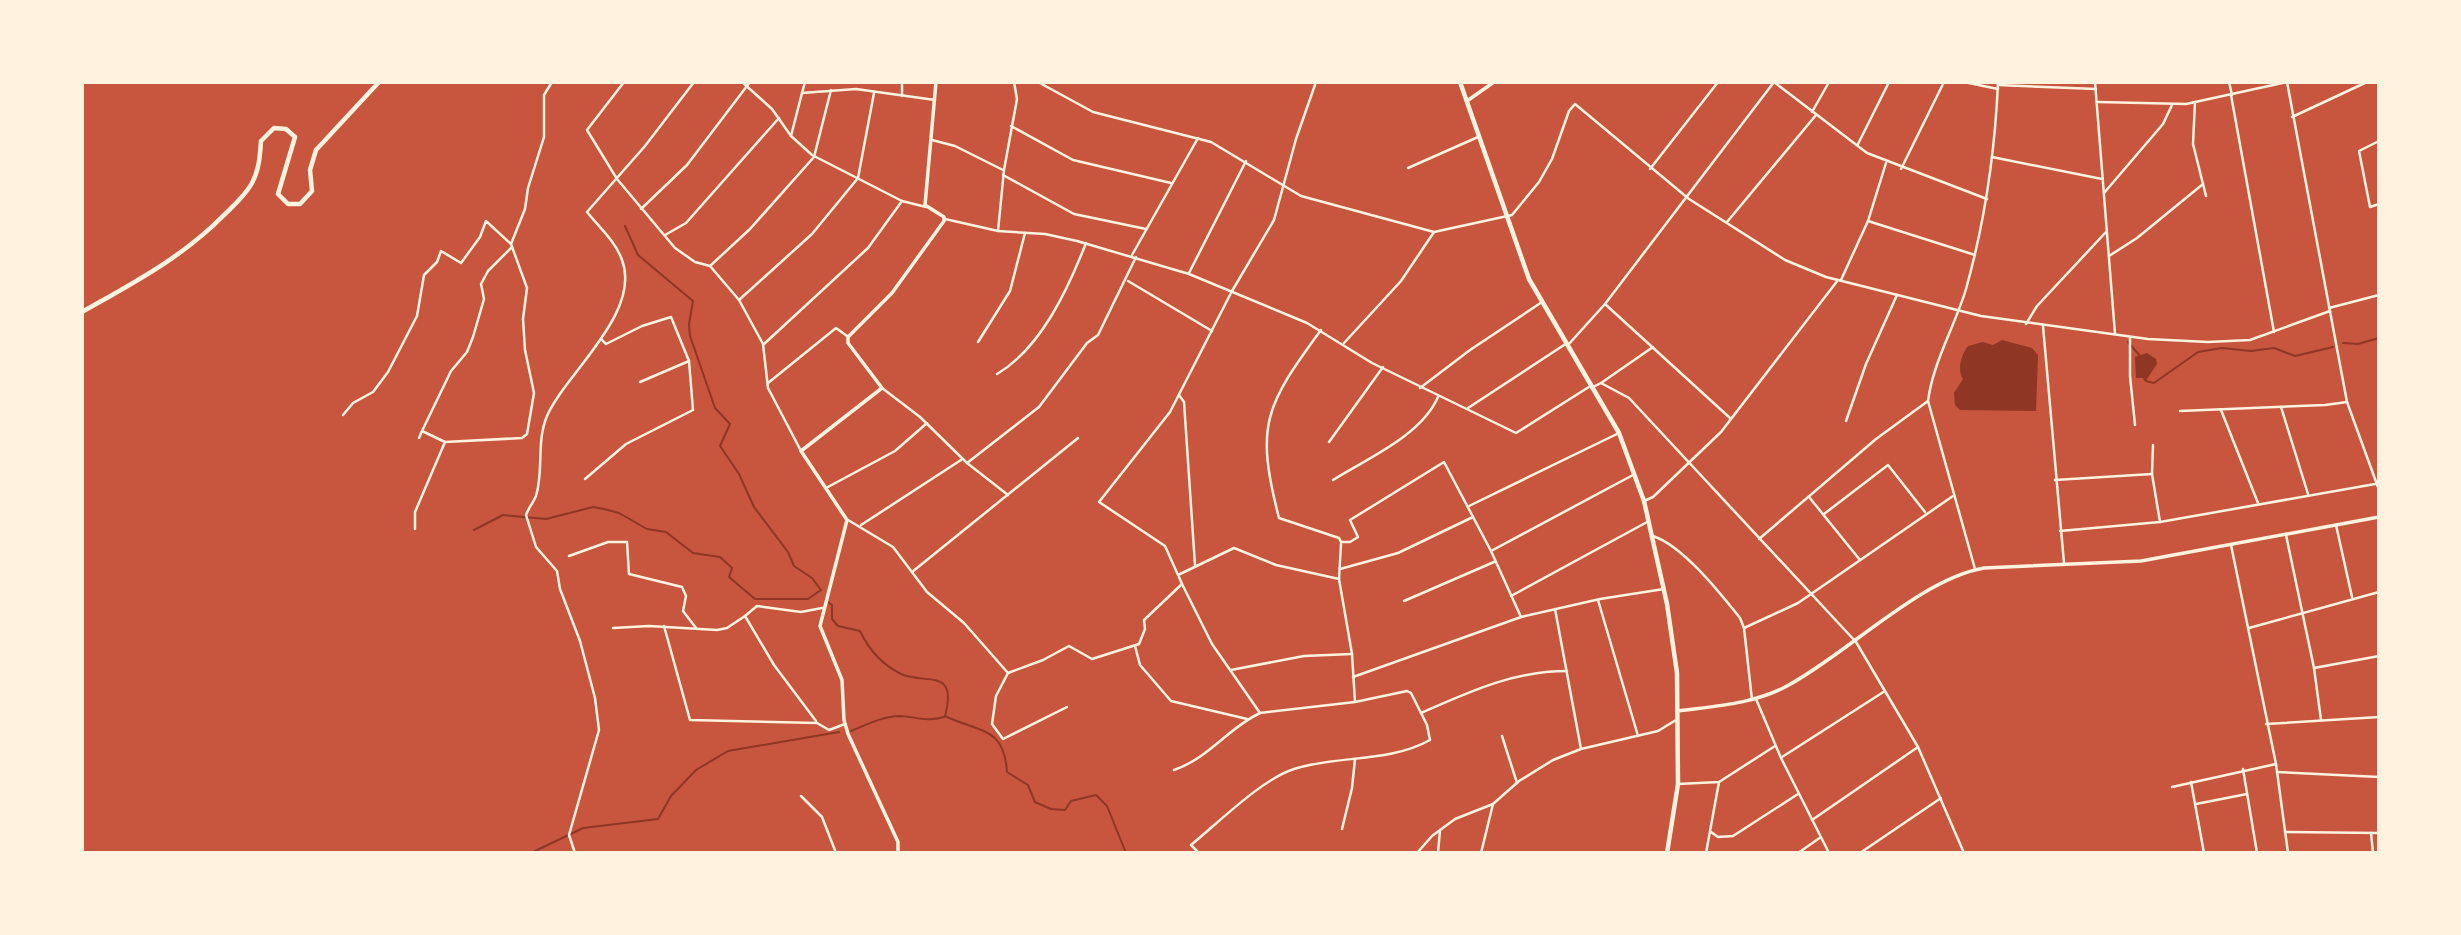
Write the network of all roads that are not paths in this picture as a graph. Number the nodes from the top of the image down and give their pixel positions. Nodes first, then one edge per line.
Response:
1 (379, 82) edge
2 (552, 82) edge
3 (624, 82) edge
4 (694, 82) edge
5 (743, 82) edge
6 (750, 82) edge
7 (805, 82) edge
8 (856, 82) edge
9 (902, 82) edge
10 (936, 82) edge
11 (1014, 82) edge
12 (1038, 82) edge
13 (1317, 82) edge
14 (1460, 82) edge
15 (1494, 82) edge
16 (1718, 82) edge
17 (1774, 82) edge
18 (1829, 82) edge
19 (1889, 82) edge
20 (1944, 82) edge
21 (1964, 82) edge
22 (2095, 82) edge
23 (2229, 82) edge
24 (2287, 82) edge
25 (2367, 82) edge
26 (1998, 86) edge
27 (748, 87) junction
28 (856, 89) junction
29 (2096, 89) junction
30 (831, 90) junction
31 (802, 93) junction
32 (874, 93) junction
33 (2231, 95) junction
34 (902, 97) junction
35 (935, 100) junction
36 (1465, 102) junction
37 (2098, 102) junction
38 (2195, 102) junction
39 (2172, 105) junction
40 (1814, 113) junction
41 (2292, 117) junction
42 (779, 118) junction
43 (1012, 127) junction
44 (791, 136) junction
45 (1478, 137) junction
46 (1198, 138) junction
47 (932, 140) junction
48 (2379, 141) edge
49 (1857, 144) junction
50 (814, 157) junction
51 (1992, 157) junction
52 (1246, 161) junction
53 (1886, 163) junction
54 (1408, 167) dead end
55 (1650, 169) junction
56 (1901, 169) junction
57 (1003, 170) junction
58 (1003, 175) junction
59 (858, 178) junction
60 (617, 179) junction
61 (2103, 180) junction
62 (1171, 183) junction
63 (2203, 184) junction
64 (1284, 187) junction
65 (2104, 193) junction
66 (1686, 196) junction
67 (2206, 196) dead end
68 (1987, 199) junction
69 (902, 201) junction
70 (2379, 204) edge
71 (926, 207) junction
72 (641, 209) junction
73 (1506, 217) junction
74 (945, 219) junction
75 (1868, 221) junction
76 (1727, 222) junction
77 (1146, 229) junction
78 (998, 231) junction
79 (2107, 231) junction
80 (1434, 232) junction
81 (1025, 233) junction
82 (664, 236) junction
83 (1086, 243) junction
84 (512, 246) junction
85 (1134, 256) junction
86 (1975, 256) junction
87 (2109, 256) junction
88 (710, 266) junction
89 (1189, 274) junction
90 (1839, 280) junction
91 (1127, 281) junction
92 (1232, 291) junction
93 (1897, 295) junction
94 (2379, 295) edge
95 (739, 300) junction
96 (1542, 302) junction
97 (1605, 304) junction
98 (2330, 309) junction
99 (1959, 310) junction
100 (82, 312) edge
101 (2025, 324) junction
102 (2043, 326) junction
103 (1212, 331) junction
104 (1321, 331) junction
105 (2274, 332) junction
106 (2115, 335) junction
107 (848, 337) junction
108 (2130, 337) junction
109 (601, 339) junction
110 (978, 342) dead end
111 (763, 344) junction
112 (1343, 344) junction
113 (1568, 344) junction
114 (1654, 346) junction
115 (689, 361) junction
116 (1382, 367) junction
117 (996, 374) dead end
118 (640, 382) dead end
119 (768, 383) junction
120 (1601, 383) junction
121 (1592, 386) junction
122 (882, 388) junction
123 (1420, 388) junction
124 (1179, 395) junction
125 (1438, 397) junction
126 (1928, 401) junction
127 (2347, 402) junction
128 (2281, 407) junction
129 (1468, 408) junction
130 (2221, 410) junction
131 (2180, 411) dead end
132 (343, 415) dead end
133 (1731, 419) junction
134 (1846, 421) dead end
135 (927, 423) junction
136 (2135, 425) dead end
137 (422, 431) junction
138 (1619, 433) junction
139 (419, 438) dead end
140 (1077, 438) dead end
141 (445, 442) junction
142 (1329, 442) dead end
143 (2153, 445) dead end
144 (801, 451) junction
145 (961, 460) junction
146 (967, 463) junction
147 (1689, 464) junction
148 (1635, 474) junction
149 (2152, 474) junction
150 (585, 479) dead end
151 (1333, 480) dead end
152 (2055, 480) junction
153 (2376, 483) junction
154 (826, 488) junction
155 (2379, 490) edge
156 (2308, 494) junction
157 (1008, 495) junction
158 (1954, 495) junction
159 (1809, 498) junction
160 (1644, 501) junction
161 (2258, 503) junction
162 (1469, 506) junction
163 (1925, 512) junction
164 (1824, 514) junction
165 (1473, 516) junction
166 (2379, 517) edge
167 (847, 520) junction
168 (1649, 521) junction
169 (2160, 522) junction
170 (2336, 525) junction
171 (861, 526) junction
172 (415, 529) dead end
173 (2060, 531) junction
174 (1652, 535) junction
175 (2286, 535) junction
176 (1759, 539) junction
177 (1341, 542) junction
178 (2231, 545) junction
179 (1491, 551) junction
180 (569, 556) dead end
181 (1860, 560) junction
182 (1495, 562) junction
183 (2064, 564) junction
184 (1195, 565) junction
185 (1340, 569) junction
186 (1975, 569) junction
187 (912, 572) junction
188 (1178, 575) junction
189 (1339, 579) junction
190 (1182, 584) junction
191 (1664, 589) junction
192 (2379, 592) edge
193 (1810, 595) junction
194 (1511, 596) junction
195 (2352, 598) junction
196 (1598, 600) junction
197 (1404, 601) dead end
198 (822, 608) junction
199 (1555, 609) junction
200 (2301, 612) junction
201 (745, 616) junction
202 (1521, 617) junction
203 (664, 626) junction
204 (613, 628) dead end
205 (696, 628) junction
206 (1744, 628) junction
207 (2249, 628) junction
208 (1856, 642) junction
209 (1135, 646) junction
210 (1352, 654) junction
211 (2379, 656) edge
212 (2314, 668) junction
213 (1231, 670) junction
214 (1567, 671) junction
215 (1008, 673) junction
216 (1353, 677) junction
217 (1885, 691) junction
218 (1754, 699) junction
219 (1355, 702) junction
220 (1067, 707) dead end
221 (1678, 711) junction
222 (1260, 713) junction
223 (1421, 713) junction
224 (2379, 717) edge
225 (1247, 719) junction
226 (1679, 719) junction
227 (2321, 720) junction
228 (817, 723) junction
229 (845, 724) junction
230 (2266, 724) junction
231 (1502, 736) dead end
232 (1638, 736) junction
233 (1775, 746) junction
234 (1918, 747) junction
235 (1581, 749) junction
236 (1781, 758) junction
237 (1355, 759) junction
238 (2276, 764) junction
239 (2243, 769) junction
240 (1174, 770) dead end
241 (2277, 772) junction
242 (2379, 777) edge
243 (1719, 782) junction
244 (2191, 782) junction
245 (1517, 783) junction
246 (1678, 783) junction
247 (2172, 787) dead end
248 (1799, 793) junction
249 (2247, 794) junction
250 (802, 796) dead end
251 (1941, 798) junction
252 (1493, 804) junction
253 (2196, 804) junction
254 (1812, 820) junction
255 (1342, 829) dead end
256 (1440, 830) junction
257 (1711, 832) junction
258 (2285, 832) junction
259 (2371, 832) junction
260 (2379, 833) edge
261 (1821, 837) junction
262 (575, 853) edge
263 (836, 853) edge
264 (898, 853) edge
265 (1199, 853) edge
266 (1417, 853) edge
267 (1438, 853) edge
268 (1481, 853) edge
269 (1667, 853) edge
270 (1706, 853) edge
271 (1798, 853) edge
272 (1829, 853) edge
273 (1860, 853) edge
274 (1965, 853) edge
275 (2204, 853) edge
276 (2257, 853) edge
277 (2288, 853) edge
278 (2373, 853) edge

1 - 100 main road
2 - 84 street
3 - 60 street
4 - 60 street
5 - 27 street
6 - 27 street
7 - 31 street
8 - 28 street
9 - 34 street
10 - 35 street
11 - 43 street
12 - 46 street
13 - 64 street
14 - 36 main road
15 - 36 street
16 - 55 street
17 - 40 street
17 - 66 street
18 - 40 street
19 - 49 street
20 - 56 street
21 - 26 street
22 - 29 street
23 - 33 street
24 - 33 street
24 - 41 street
25 - 41 street
26 - 29 street
26 - 51 street
27 - 42 street
27 - 72 street
28 - 30 street
28 - 32 street
29 - 37 street
30 - 31 street
30 - 50 street
31 - 44 street
32 - 34 street
32 - 59 street
33 - 38 street
33 - 105 street
34 - 35 street
35 - 47 street
36 - 45 main road
37 - 39 street
37 - 61 street
38 - 39 street
38 - 63 street
39 - 65 street
40 - 49 street
40 - 76 street
41 - 98 street
42 - 44 street
42 - 82 street
43 - 57 street
43 - 62 street
44 - 50 street
45 - 54 street
45 - 73 main road
46 - 52 street
46 - 62 street
47 - 57 street
47 - 71 street
48 - 70 street
49 - 53 street
50 - 59 street
50 - 88 street
51 - 61 street
51 - 68 street
52 - 64 street
52 - 89 street
53 - 56 street
53 - 75 street
55 - 66 street
55 - 73 street
56 - 68 street
57 - 58 street
58 - 77 street
58 - 78 street
59 - 69 street
59 - 95 street
60 - 72 street
60 - 109 street
61 - 65 street
62 - 77 street
63 - 67 street
63 - 87 street
64 - 80 street
64 - 92 street
65 - 79 street
66 - 76 street
66 - 97 street
68 - 86 street
69 - 71 street
69 - 111 street
71 - 74 street
72 - 82 street
73 - 80 street
73 - 96 main road
74 - 78 street
74 - 107 street
75 - 86 street
75 - 90 street
76 - 90 street
77 - 85 street
78 - 81 street
79 - 87 street
79 - 101 street
80 - 112 street
81 - 83 street
81 - 110 street
82 - 88 street
83 - 85 street
83 - 117 street
84 - 132 street
84 - 137 street
84 - 141 street
85 - 89 street
85 - 91 street
86 - 99 street
87 - 106 street
88 - 95 street
89 - 92 street
90 - 93 street
90 - 133 street
91 - 103 street
91 - 146 street
92 - 103 street
92 - 104 street
93 - 99 street
93 - 134 street
94 - 98 street
95 - 111 street
96 - 113 main road
96 - 123 street
97 - 113 street
97 - 114 street
98 - 105 street
98 - 127 street
99 - 101 street
99 - 126 street
101 - 102 street
102 - 106 street
102 - 152 street
103 - 124 street
104 - 112 street
104 - 177 street
105 - 108 street
106 - 108 street
107 - 119 street
107 - 122 street
108 - 136 street
109 - 115 street
109 - 262 street
111 - 119 street
112 - 116 street
113 - 121 main road
113 - 129 street
114 - 120 street
114 - 133 street
115 - 118 street
115 - 150 street
116 - 123 street
116 - 142 street
119 - 144 street
120 - 121 street
120 - 147 street
121 - 129 street
121 - 138 main road
122 - 135 street
122 - 144 street
123 - 125 street
124 - 184 street
124 - 188 street
125 - 129 street
125 - 151 street
126 - 158 street
126 - 159 street
127 - 128 street
127 - 153 street
128 - 130 street
128 - 156 street
130 - 131 street
130 - 161 street
133 - 147 street
135 - 145 street
135 - 154 street
137 - 139 street
137 - 141 street
138 - 148 main road
138 - 162 street
140 - 157 street
141 - 172 street
143 - 149 street
144 - 154 street
145 - 146 street
145 - 171 street
146 - 157 street
147 - 160 street
147 - 176 street
148 - 160 main road
148 - 179 street
149 - 152 street
149 - 169 street
152 - 173 street
153 - 155 street
153 - 156 street
154 - 167 street
156 - 161 street
157 - 187 street
158 - 163 street
158 - 186 street
159 - 164 street
159 - 176 street
160 - 168 main road
161 - 169 street
162 - 165 street
162 - 177 street
163 - 164 street
163 - 181 street
164 - 181 street
165 - 179 street
165 - 185 street
166 - 170 street
167 - 171 street
167 - 198 street
168 - 174 main road
168 - 194 street
169 - 173 street
170 - 175 street
170 - 195 street
171 - 187 street
173 - 183 street
174 - 191 main road
174 - 206 street
175 - 178 street
175 - 200 street
176 - 193 street
177 - 185 street
178 - 183 street
178 - 207 street
179 - 182 street
180 - 205 street
181 - 193 street
182 - 194 street
182 - 197 street
183 - 186 street
184 - 188 street
184 - 189 street
185 - 189 street
186 - 208 street
187 - 215 street
188 - 190 street
189 - 210 street
190 - 209 street
190 - 213 street
191 - 196 street
191 - 221 main road
192 - 195 street
193 - 206 street
193 - 208 street
194 - 202 street
195 - 200 street
196 - 199 street
196 - 232 street
198 - 201 street
198 - 229 street
199 - 202 street
199 - 214 street
200 - 207 street
200 - 212 street
201 - 205 street
201 - 228 street
202 - 216 street
203 - 204 street
203 - 205 street
203 - 228 street
206 - 218 street
207 - 230 street
208 - 217 street
208 - 218 street
209 - 215 street
209 - 225 street
210 - 213 street
210 - 216 street
211 - 212 street
212 - 227 street
213 - 222 street
214 - 223 street
214 - 235 street
215 - 220 street
216 - 219 street
217 - 234 street
217 - 236 street
218 - 221 street
218 - 233 street
219 - 222 street
219 - 223 street
221 - 226 main road
222 - 225 street
223 - 237 street
224 - 227 street
225 - 240 street
226 - 232 street
226 - 246 main road
227 - 230 street
228 - 229 street
229 - 264 street
230 - 238 street
231 - 245 street
232 - 235 street
233 - 236 street
233 - 243 street
234 - 251 street
234 - 254 street
235 - 245 street
236 - 248 street
237 - 255 street
237 - 265 street
238 - 239 street
238 - 241 street
239 - 244 street
239 - 249 street
241 - 242 street
241 - 258 street
243 - 246 street
243 - 257 street
244 - 247 street
244 - 253 street
245 - 252 street
246 - 269 main road
248 - 254 street
248 - 257 street
249 - 253 street
249 - 276 street
250 - 263 street
251 - 273 street
251 - 274 street
252 - 256 street
252 - 268 street
253 - 275 street
254 - 261 street
256 - 266 street
256 - 267 street
257 - 270 street
258 - 259 street
258 - 277 street
259 - 260 street
259 - 278 street
261 - 271 street
261 - 272 street

